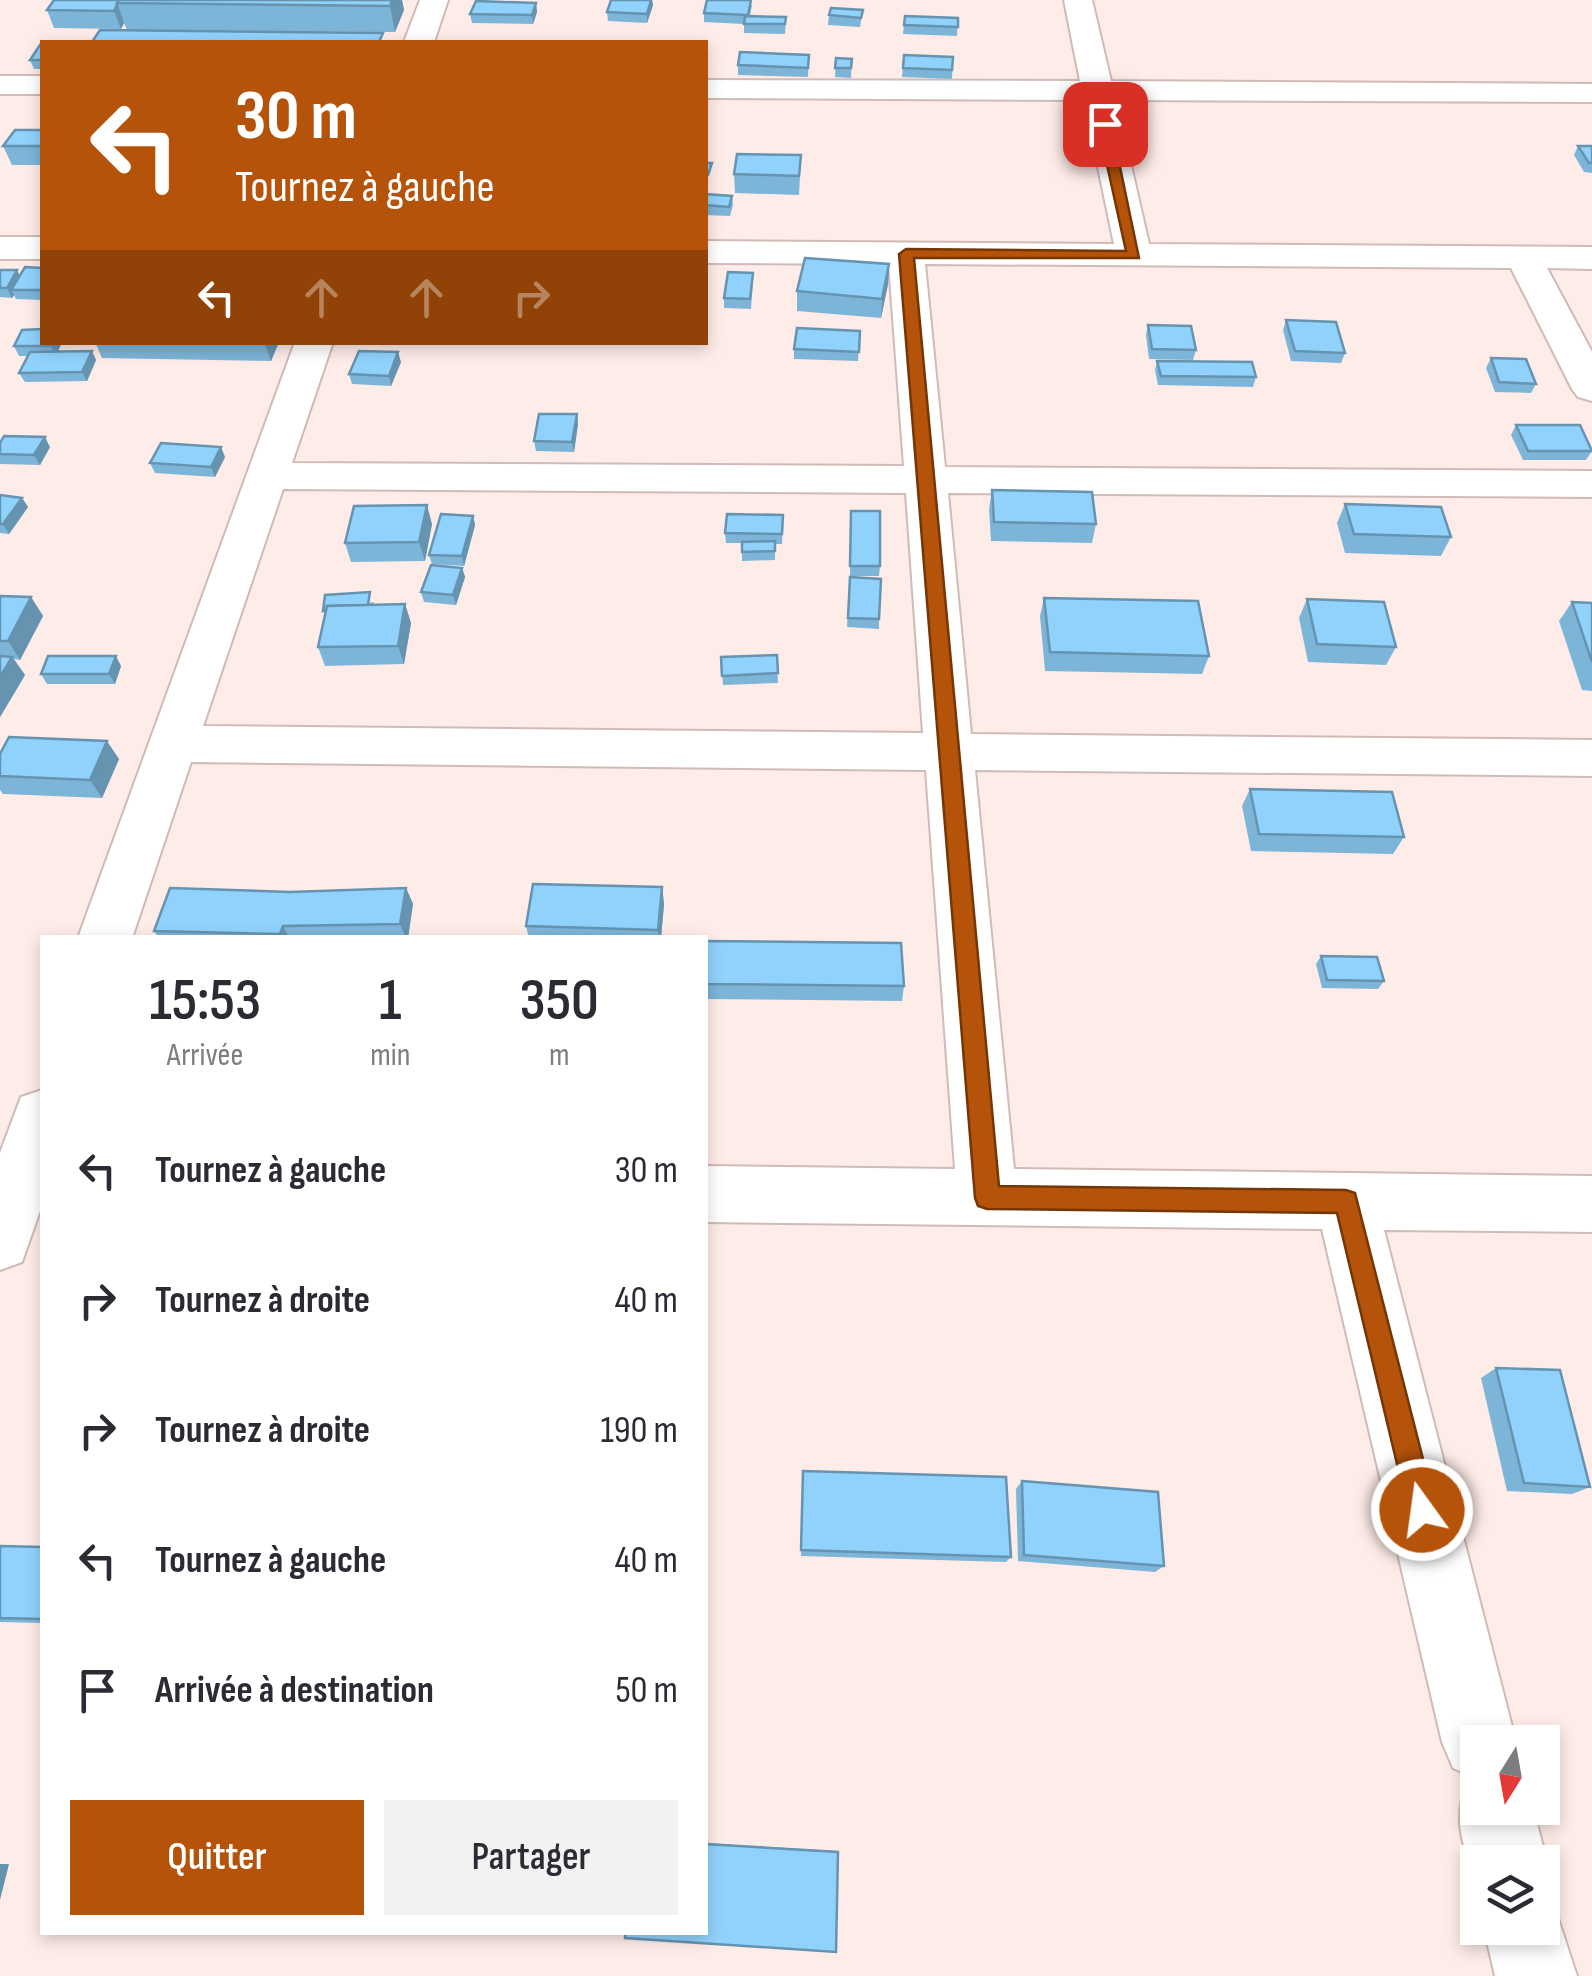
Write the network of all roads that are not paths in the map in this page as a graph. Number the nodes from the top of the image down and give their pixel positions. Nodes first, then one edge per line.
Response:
1 (434, 0) edge
2 (1078, 0) edge
3 (420, 40) edge
4 (0, 85) edge
5 (40, 85) edge
6 (708, 89) edge
7 (1098, 91) junction
8 (1592, 93) edge
9 (0, 248) edge
10 (40, 248) edge
11 (708, 252) edge
12 (906, 254) junction
13 (1134, 255) junction
14 (1524, 258) junction
15 (1592, 258) edge
16 (313, 345) edge
17 (1592, 389) edge
18 (268, 476) junction
19 (926, 480) junction
20 (1592, 484) edge
21 (173, 744) junction
22 (948, 751) junction
23 (1592, 758) edge
24 (106, 935) edge
25 (40, 1122) edge
26 (20, 1186) edge
27 (708, 1194) edge
28 (987, 1198) junction
29 (1346, 1202) junction
30 (1592, 1204) edge
31 (0, 1240) edge
32 (1475, 1725) edge
33 (1528, 1945) edge
34 (1536, 1976) edge

1 - 3 street
2 - 7 street
4 - 5 street
6 - 7 street
7 - 8 street
7 - 13 street
9 - 10 street
11 - 12 street
12 - 13 street
12 - 19 street
13 - 14 street
14 - 15 street
14 - 17 street
16 - 18 street
18 - 19 street
18 - 21 street
19 - 20 street
19 - 22 street
21 - 22 street
21 - 24 street
22 - 23 street
22 - 28 street
25 - 26 street
26 - 31 street
27 - 28 street
28 - 29 street
29 - 30 street
29 - 32 street
33 - 34 street

